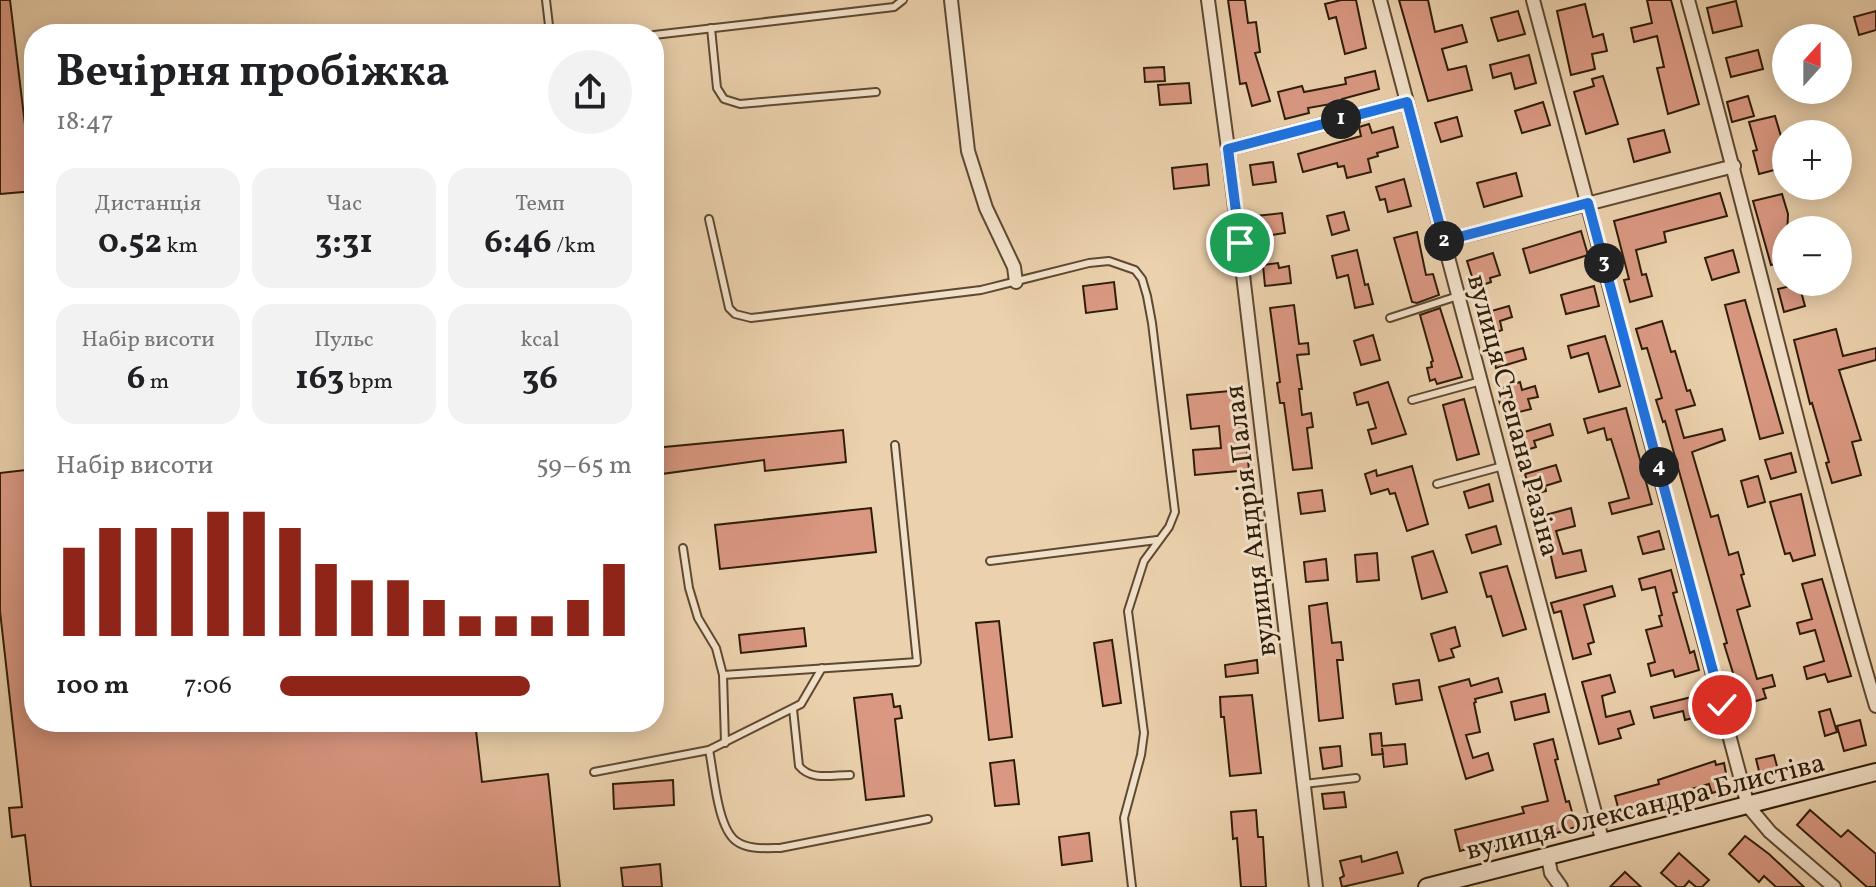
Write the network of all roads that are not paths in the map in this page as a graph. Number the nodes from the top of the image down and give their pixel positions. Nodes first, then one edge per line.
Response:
1 (546, 0) edge
2 (903, 0) edge
3 (951, 0) edge
4 (1208, 0) edge
5 (1380, 0) edge
6 (1533, 0) edge
7 (1688, 0) edge
8 (549, 24) edge
9 (711, 28) junction
10 (664, 34) edge
11 (876, 92) dead end
12 (1407, 102) junction
13 (1228, 149) junction
14 (1734, 166) junction
15 (1588, 203) junction
16 (709, 219) dead end
17 (1444, 241) junction
18 (1016, 282) junction
19 (1458, 296) junction
20 (1390, 318) dead end
21 (1481, 381) junction
22 (1412, 400) dead end
23 (895, 445) dead end
24 (1503, 466) junction
25 (1437, 484) dead end
26 (1157, 540) junction
27 (683, 548) dead end
28 (990, 561) dead end
29 (822, 668) junction
30 (723, 675) junction
31 (1876, 706) edge
32 (793, 709) junction
33 (725, 743) junction
34 (709, 750) junction
35 (594, 772) dead end
36 (1876, 772) edge
37 (850, 775) dead end
38 (1356, 778) dead end
39 (1304, 784) junction
40 (1748, 806) junction
41 (928, 819) dead end
42 (1603, 843) junction
43 (1548, 857) junction
44 (1132, 887) edge
45 (1316, 887) edge
46 (1427, 887) edge
47 (1561, 887) edge
48 (1834, 887) edge

1 - 8 lane
2 - 9 lane
3 - 18 street
4 - 13 street, вулиця Андрія Палая
5 - 12 street, вулиця Степана Разіна
6 - 15 street
7 - 14 street
9 - 10 lane
9 - 11 lane
12 - 13 street
12 - 17 street, вулиця Степана Разіна
13 - 39 street, вулиця Андрія Палая
14 - 15 street
14 - 31 street
15 - 17 street
15 - 40 street
16 - 18 lane
17 - 19 street, вулиця Степана Разіна
18 - 26 lane
19 - 20 lane
19 - 21 street, вулиця Степана Разіна
21 - 22 lane
21 - 24 street, вулиця Степана Разіна
23 - 29 lane
24 - 25 lane
24 - 42 street, вулиця Степана Разіна
26 - 28 lane
26 - 44 lane
27 - 30 lane
29 - 30 lane
29 - 32 lane
30 - 33 lane
32 - 33 lane
32 - 37 lane
33 - 34 lane
34 - 35 lane
34 - 41 lane
36 - 40 street, вулиця Олександра Блистіва
38 - 39 lane
39 - 45 street, вулиця Андрія Палая
40 - 42 street, вулиця Олександра Блистіва
40 - 48 street
42 - 43 street, вулиця Олександра Блистіва
43 - 46 street, вулиця Олександра Блистіва
43 - 47 street

